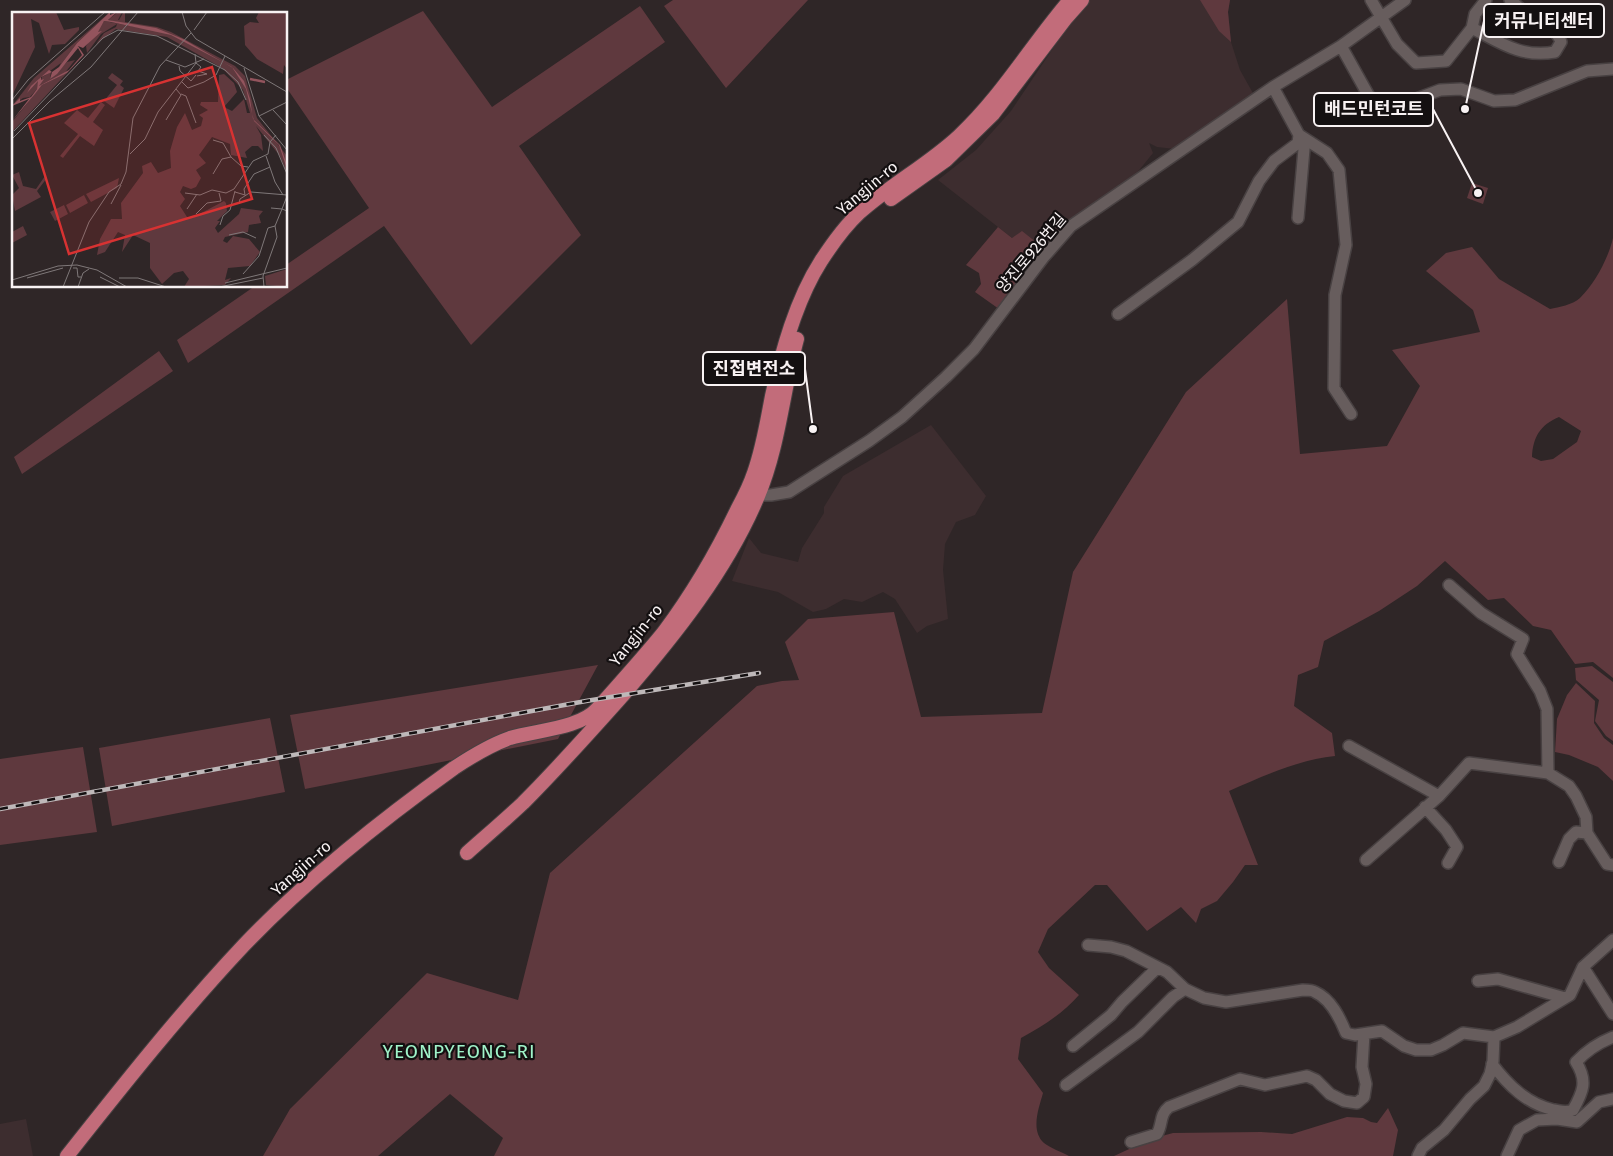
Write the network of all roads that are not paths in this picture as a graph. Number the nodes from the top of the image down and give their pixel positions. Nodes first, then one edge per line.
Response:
1 (1070, 0) edge
2 (1082, 0) edge
3 (1371, 0) edge
4 (1405, 0) edge
5 (1486, 0) edge
6 (1510, 0) edge
7 (1381, 18) junction
8 (1472, 28) junction
9 (1341, 46) junction
10 (1613, 70) edge
11 (1273, 87) junction
12 (1299, 136) junction
13 (1298, 218) dead end
14 (1118, 314) dead end
15 (1351, 414) dead end
16 (752, 495) junction
17 (1449, 586) dead end
18 (597, 724) junction
19 (1349, 746) dead end
20 (1548, 773) junction
21 (1439, 796) junction
22 (1425, 807) junction
23 (1587, 832) junction
24 (467, 853) dead end
25 (1366, 860) dead end
26 (1559, 862) dead end
27 (1448, 863) dead end
28 (1613, 865) edge
29 (1613, 940) edge
30 (1088, 945) dead end
31 (1583, 967) junction
32 (1158, 968) junction
33 (1478, 981) dead end
34 (1184, 989) junction
35 (1565, 998) junction
36 (1613, 1014) edge
37 (1364, 1034) junction
38 (1494, 1037) junction
39 (1613, 1038) edge
40 (1072, 1046) dead end
41 (1492, 1064) junction
42 (1066, 1085) dead end
43 (1613, 1099) edge
44 (1131, 1142) dead end
45 (67, 1156) edge
46 (77, 1156) edge
47 (1418, 1156) edge
48 (1507, 1156) edge

1 - 16 main road, Yangjin-ro
2 - 16 main road, Yangjin-ro
3 - 7 street
4 - 7 street, 양진로926번길
5 - 8 street
6 - 8 street
7 - 8 street
7 - 9 street, 양진로926번길
9 - 10 street
9 - 11 street, 양진로926번길
11 - 12 street
11 - 16 street, 양진로926번길
12 - 13 street
12 - 14 street
12 - 15 street
16 - 18 main road, Yangjin-ro
16 - 45 main road, Yangjin-ro
17 - 20 street
18 - 24 main road, Yangjin-ro
18 - 46 main road, Yangjin-ro
19 - 21 street
20 - 21 street
20 - 23 street
21 - 22 street
22 - 25 street
22 - 27 street
23 - 26 street
23 - 28 street
29 - 31 street
30 - 32 street
31 - 35 street
31 - 36 street
32 - 34 street
32 - 40 street
33 - 35 street
34 - 37 street
34 - 42 street
35 - 38 street
37 - 38 street
37 - 44 street
38 - 41 street
39 - 41 street
41 - 47 street
43 - 48 street

